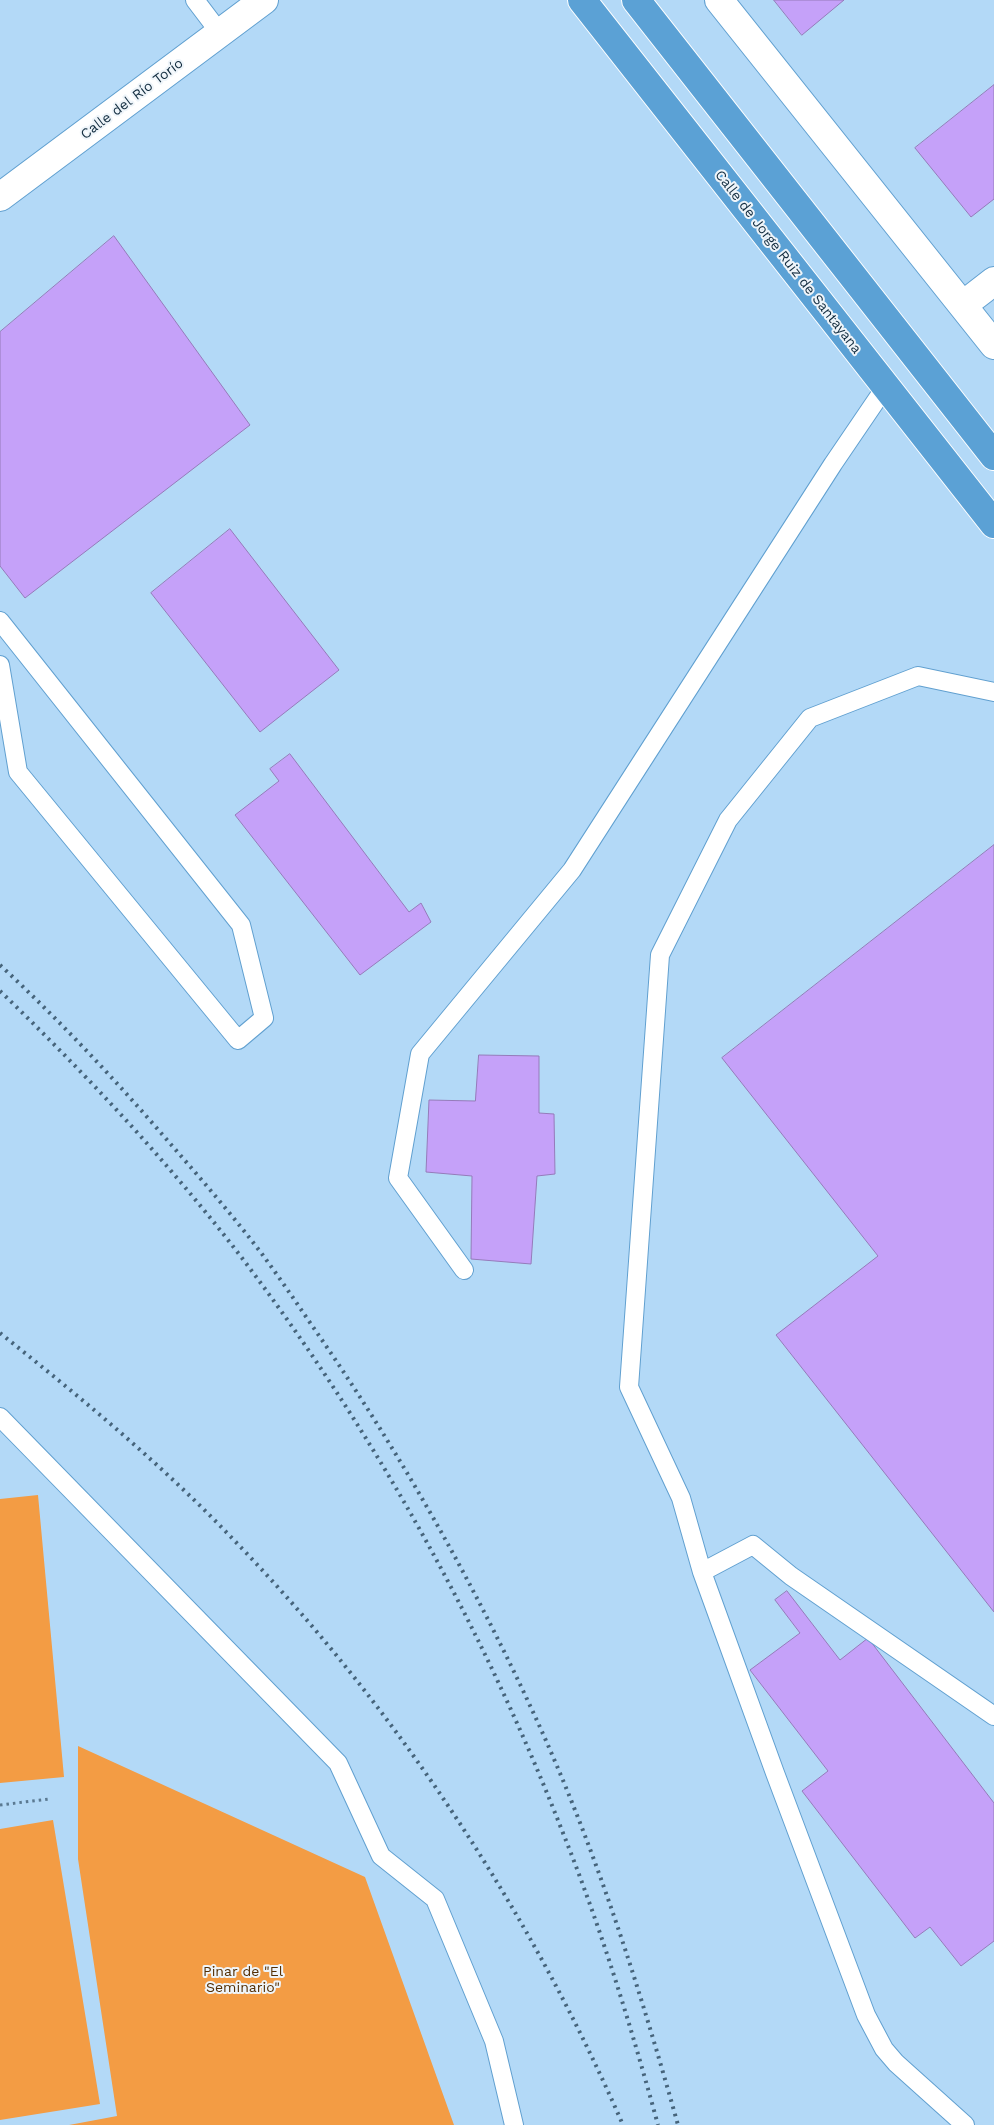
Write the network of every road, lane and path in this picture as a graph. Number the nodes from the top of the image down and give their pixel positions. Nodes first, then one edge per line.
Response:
1 (195, 0) edge
2 (264, 0) edge
3 (582, 0) edge
4 (636, 0) edge
5 (719, 0) edge
6 (220, 33) junction
7 (0, 197) edge
8 (994, 281) edge
9 (963, 306) junction
10 (994, 345) edge
11 (886, 386) junction
12 (994, 456) edge
13 (994, 524) edge
14 (0, 621) edge
15 (0, 665) edge
16 (994, 692) edge
17 (464, 1270) dead end
18 (0, 1417) edge
19 (702, 1572) junction
20 (994, 1716) edge
21 (50, 1800) dead end
22 (0, 1805) edge
23 (514, 2125) edge
24 (965, 2125) edge

1 - 6 lane
2 - 6 street, Calle del Río Torío
3 - 11 highway, Calle de Jorge Ruiz de Santayana
4 - 12 highway
5 - 9 street
6 - 7 street, Calle del Río Torío
8 - 9 street
9 - 10 street
11 - 13 highway, Calle de Jorge Ruiz de Santayana
11 - 17 lane
14 - 15 lane
16 - 19 lane
18 - 23 lane
19 - 20 lane
19 - 24 lane
21 - 22 path

